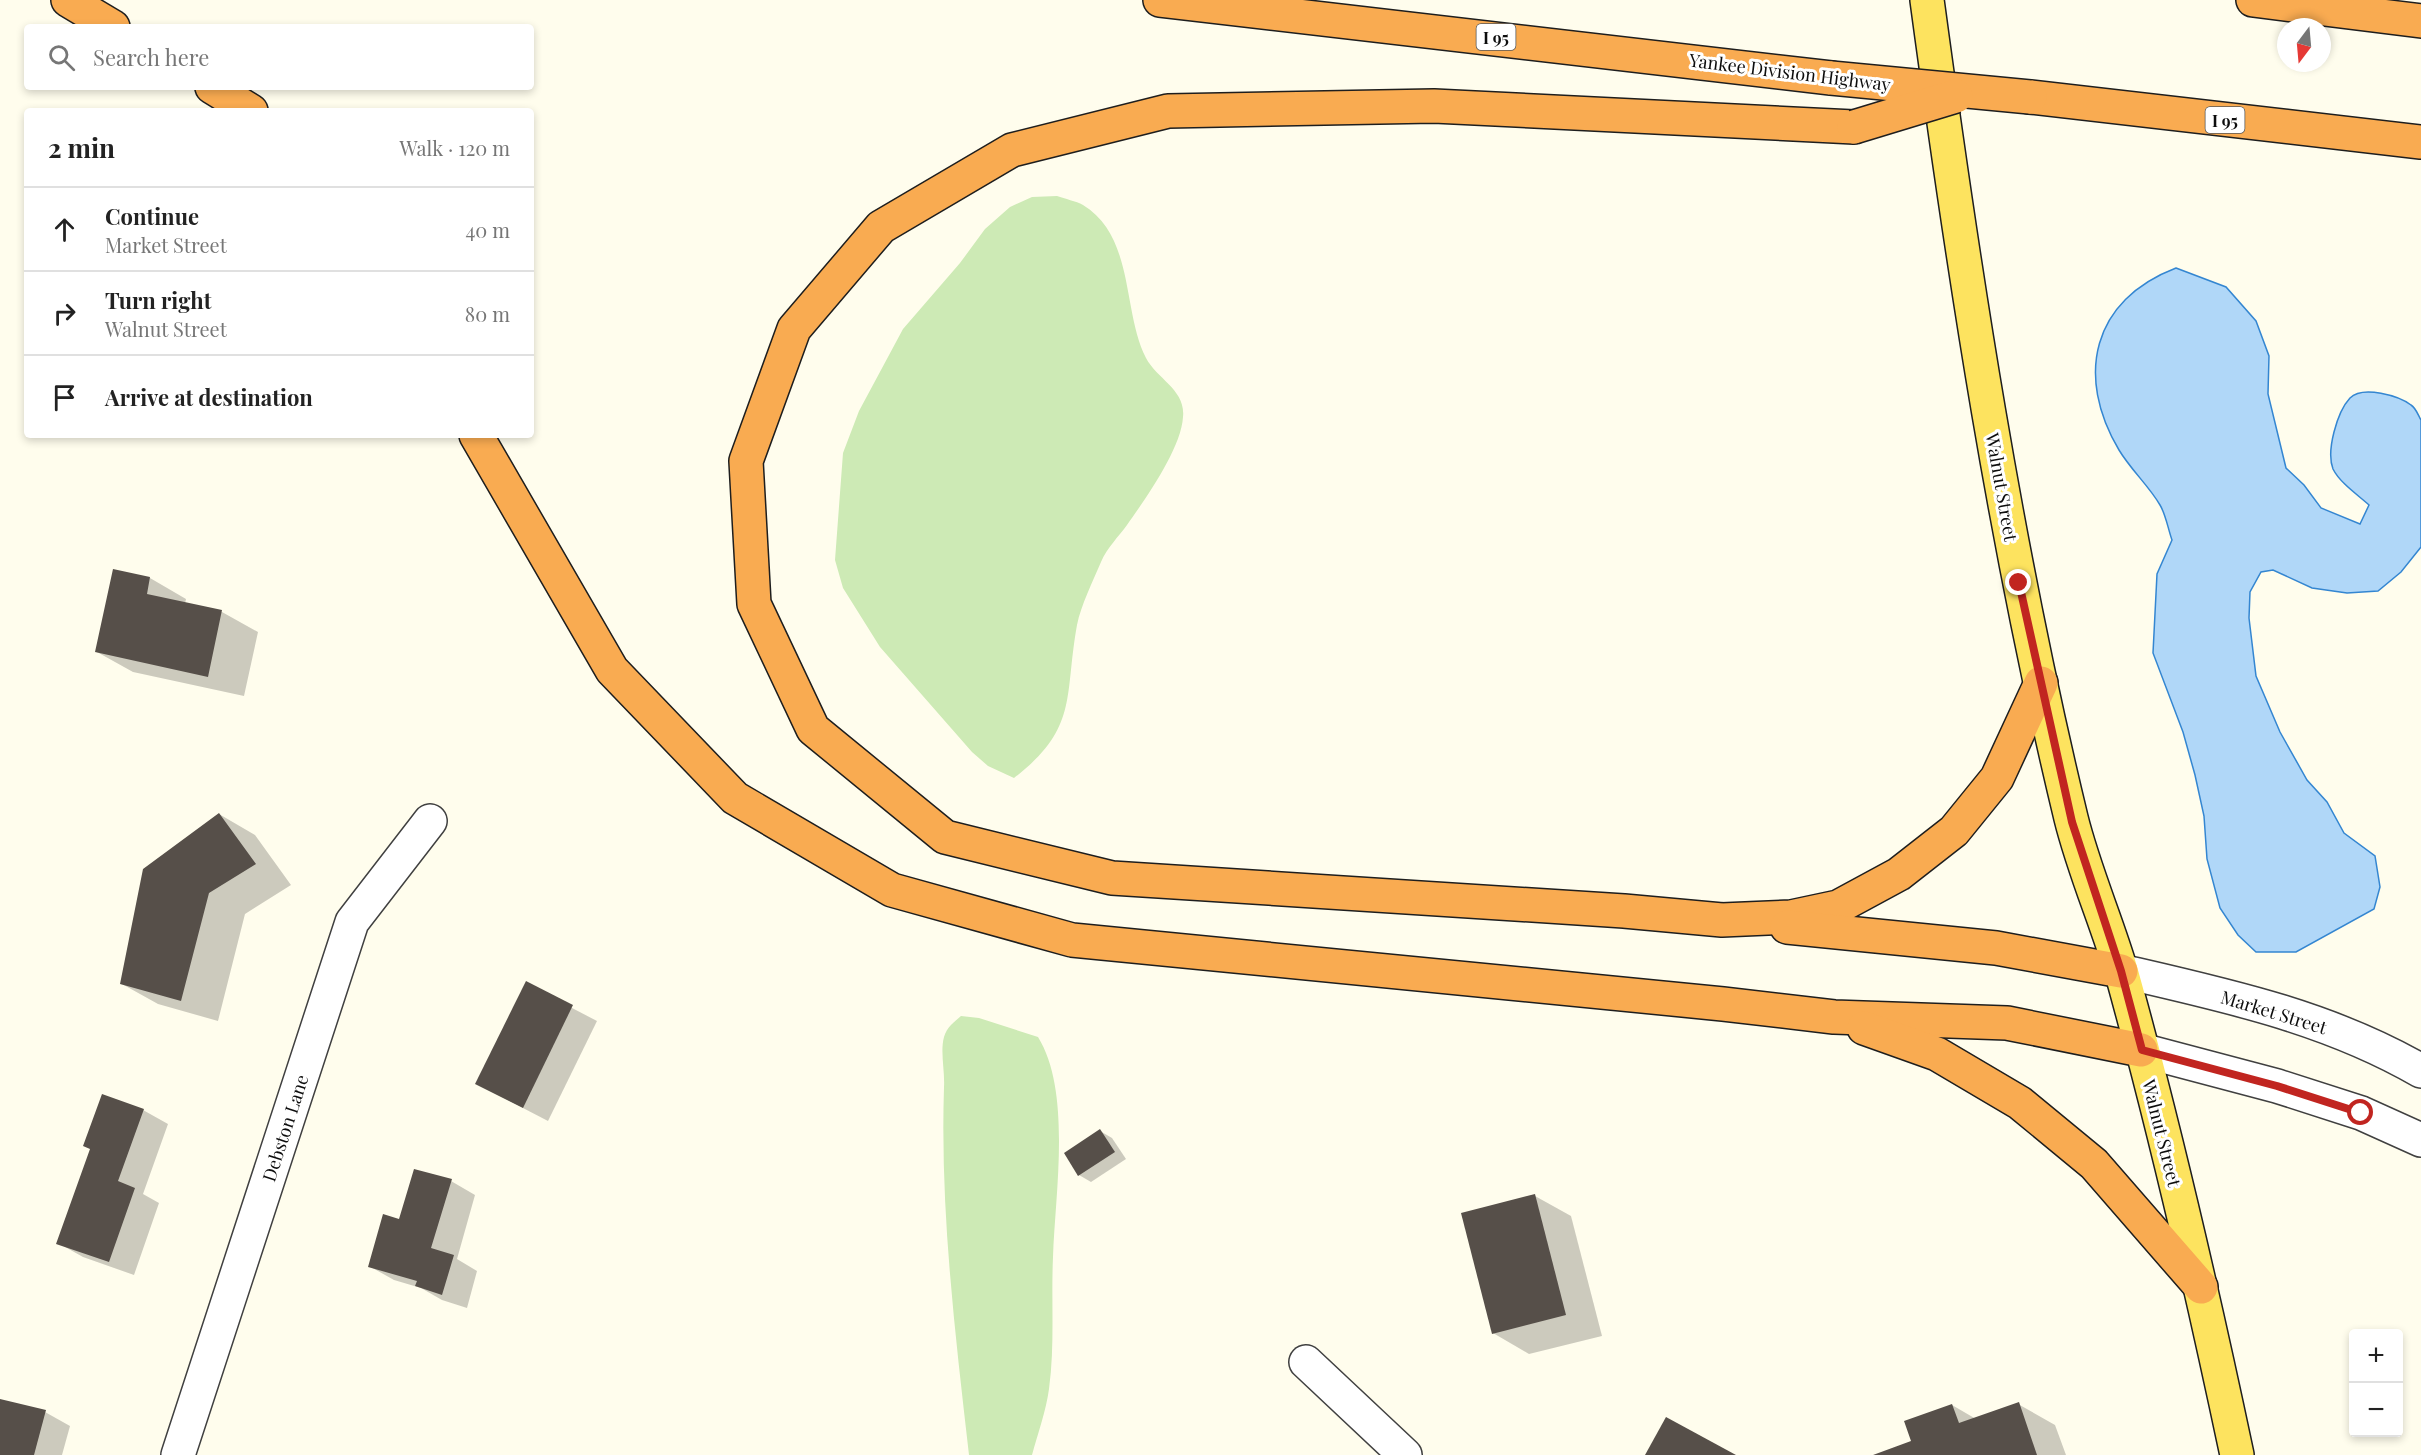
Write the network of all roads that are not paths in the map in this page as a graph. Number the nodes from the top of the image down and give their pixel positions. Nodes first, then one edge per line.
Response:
1 (68, 0) edge
2 (1160, 0) edge
3 (1927, 0) edge
4 (2253, 0) edge
5 (2421, 21) edge
6 (107, 24) edge
7 (217, 90) edge
8 (1970, 92) junction
9 (246, 108) edge
10 (2421, 142) edge
11 (478, 438) edge
12 (2041, 683) junction
13 (430, 821) dead end
14 (1722, 920) junction
15 (2121, 971) junction
16 (1834, 1017) junction
17 (2142, 1050) junction
18 (2421, 1071) edge
19 (2421, 1140) edge
20 (2201, 1287) junction
21 (1306, 1362) dead end
22 (178, 1455) edge
23 (1406, 1455) edge
24 (2236, 1455) edge

1 - 6 highway
2 - 8 highway, Yankee Division Highway / I 95, bridge
3 - 12 main road, Walnut Street
4 - 5 highway
7 - 9 highway
8 - 10 highway, Yankee Division Highway / I 95, bridge
8 - 14 highway, bridge
11 - 16 highway
12 - 14 highway
12 - 15 main road, Walnut Street
13 - 22 street, Debston Lane
14 - 15 highway
15 - 17 main road, Walnut Street
15 - 18 street, Market Street
16 - 17 highway
16 - 20 highway
17 - 19 street
17 - 20 main road, Walnut Street
20 - 24 main road, Walnut Street
21 - 23 street

